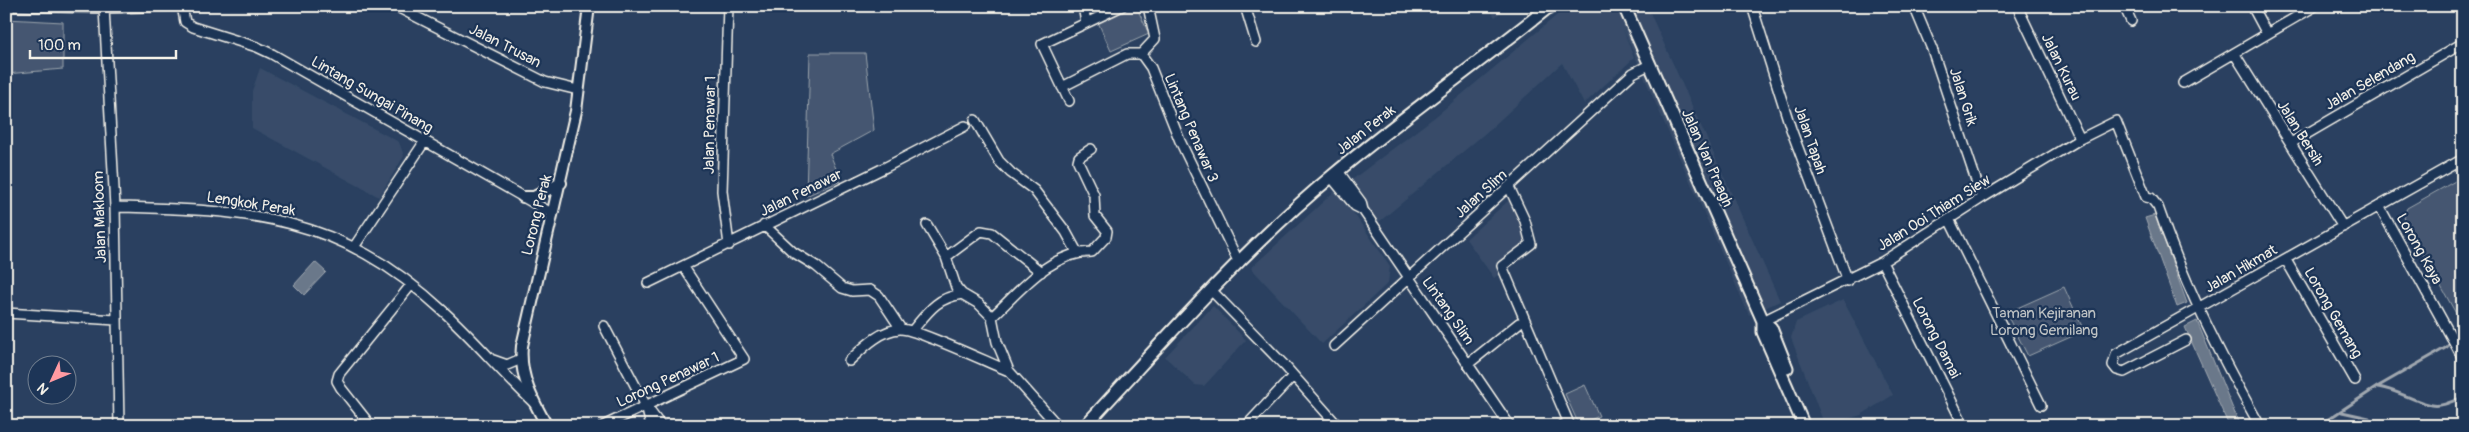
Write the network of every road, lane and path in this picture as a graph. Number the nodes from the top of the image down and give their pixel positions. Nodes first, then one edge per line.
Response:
1 (10, 6) edge
2 (181, 6) edge
3 (395, 6) edge
4 (589, 6) edge
5 (728, 6) edge
6 (1082, 6) edge
7 (1122, 6) edge
8 (1148, 6) edge
9 (1245, 6) edge
10 (1624, 6) edge
11 (1752, 6) edge
12 (1914, 6) edge
13 (2016, 6) edge
14 (2124, 6) edge
15 (2252, 6) edge
16 (2315, 6) edge
17 (1549, 7) edge
18 (104, 8) junction
19 (411, 10) edge
20 (2131, 21) dead end
21 (1086, 23) junction
22 (2267, 34) junction
23 (1256, 42) dead end
24 (2463, 43) edge
25 (2234, 53) junction
26 (1141, 54) junction
27 (1649, 64) junction
28 (2183, 83) dead end
29 (1062, 87) junction
30 (578, 90) junction
31 (1068, 101) dead end
32 (976, 120) dead end
33 (965, 126) dead end
34 (2080, 139) junction
35 (425, 141) junction
36 (2291, 143) junction
37 (1092, 149) dead end
38 (2463, 159) edge
39 (1335, 174) junction
40 (561, 183) junction
41 (1509, 187) junction
42 (524, 197) junction
43 (1982, 198) junction
44 (2379, 206) junction
45 (115, 207) junction
46 (553, 214) junction
47 (1950, 219) junction
48 (764, 225) junction
49 (928, 225) dead end
50 (2343, 227) junction
51 (729, 245) junction
52 (354, 247) junction
53 (1077, 252) junction
54 (946, 257) junction
55 (2286, 260) junction
56 (1882, 262) junction
57 (1239, 263) junction
58 (682, 266) junction
59 (1041, 272) junction
60 (1409, 279) junction
61 (1848, 281) junction
62 (648, 283) dead end
63 (411, 285) junction
64 (1211, 290) junction
65 (962, 294) junction
66 (2195, 312) junction
67 (6, 313) edge
68 (992, 317) junction
69 (116, 320) junction
70 (1762, 322) junction
71 (1519, 323) dead end
72 (604, 326) dead end
73 (901, 329) junction
74 (912, 331) junction
75 (2186, 340) dead end
76 (1334, 346) dead end
77 (489, 357) junction
78 (2463, 358) edge
79 (521, 359) junction
80 (849, 361) dead end
81 (1468, 364) junction
82 (1009, 372) junction
83 (1293, 376) junction
84 (2355, 380) dead end
85 (536, 405) junction
86 (2042, 405) dead end
87 (646, 406) junction
88 (118, 426) edge
89 (370, 426) edge
90 (547, 426) edge
91 (604, 426) edge
92 (651, 426) edge
93 (661, 426) edge
94 (1058, 426) edge
95 (1085, 426) edge
96 (1246, 426) edge
97 (1338, 426) edge
98 (1510, 426) edge
99 (1570, 426) edge
100 (1804, 426) edge
101 (1812, 426) edge
102 (1964, 426) edge
103 (2260, 426) edge

1 - 18 street, Lintang Sungai Pinang
2 - 18 street, Lintang Sungai Pinang
2 - 35 street, Lintang Sungai Pinang
3 - 19 street, Jalan Trusan
4 - 30 street, Lorong Perak
5 - 51 street, Jalan Penawar 1
6 - 21 street
7 - 21 street
8 - 26 street
9 - 23 street
10 - 27 main road, Jalan Van Praagh
11 - 61 street, Jalan Tapah
12 - 43 street, Jalan Grik
13 - 34 street, Jalan Kurau
14 - 20 street
15 - 22 street
16 - 22 street
17 - 39 main road, Jalan Perak
18 - 45 street, Jalan Makloom
19 - 30 street, Jalan Trusan
21 - 29 street
22 - 25 street
24 - 36 street, Jalan Selendang
25 - 28 street
25 - 36 street, Jalan Bersih
26 - 29 street
26 - 57 street, Lintang Penawar 3
27 - 41 street, Jalan Slim
27 - 70 main road, Jalan Van Praagh
29 - 31 street
30 - 40 street, Lorong Perak
32 - 53 street
33 - 48 street, Jalan Penawar
34 - 43 street, Jalan Ooi Thiam Siew
34 - 66 street, Jalan Ooi Thiam Siew
35 - 42 street, Lintang Sungai Pinang
35 - 52 street
36 - 50 street, Jalan Bersih
37 - 53 street
38 - 44 street, Jalan Hikmat
39 - 57 main road, Jalan Perak
39 - 60 street, Lintang Slim
40 - 42 street
40 - 46 street, Lorong Perak
41 - 60 street, Jalan Slim
41 - 99 street
42 - 46 street, Lintang Sungai Pinang
43 - 47 street, Jalan Ooi Thiam Siew
44 - 50 street, Jalan Hikmat
44 - 78 street, Lorong Kaya
45 - 52 street, Lengkok Perak
45 - 69 street, Jalan Makloom
46 - 79 street, Lorong Perak
47 - 56 street, Jalan Ooi Thiam Siew
47 - 86 street
48 - 51 street, Jalan Penawar
48 - 73 street
49 - 54 street
50 - 55 street, Jalan Hikmat
51 - 58 street, Jalan Penawar
52 - 63 street, Lengkok Perak
53 - 59 street
54 - 59 street
54 - 65 street
55 - 66 street, Jalan Hikmat
55 - 84 street, Lorong Gemang
56 - 61 street, Jalan Ooi Thiam Siew
56 - 102 street, Lorong Damai
57 - 64 main road, Jalan Perak
58 - 62 street, Jalan Penawar
58 - 87 street, Lorong Penawar 1
59 - 68 street
60 - 76 street, Jalan Slim
60 - 81 street, Lintang Slim
61 - 70 street, Jalan Ooi Thiam Siew
63 - 77 street, Lengkok Perak
63 - 89 street
64 - 83 street
64 - 95 main road, Jalan Perak
65 - 68 street
65 - 74 street
66 - 75 street, Jalan Hikmat
66 - 103 street
67 - 69 street
68 - 82 street
69 - 88 street, Jalan Makloom
70 - 100 main road, Jalan Van Praagh
70 - 101 main road, Jalan Van Praagh
71 - 81 street
72 - 87 street
73 - 74 street
73 - 80 street
74 - 82 street
77 - 79 street
77 - 85 street, Lengkok Perak
79 - 85 street, Lorong Perak
81 - 98 street, Lintang Slim
82 - 94 street
83 - 96 street
83 - 97 street
85 - 90 street, Lorong Perak
87 - 91 street, Lorong Penawar 1
87 - 92 street
87 - 93 street

